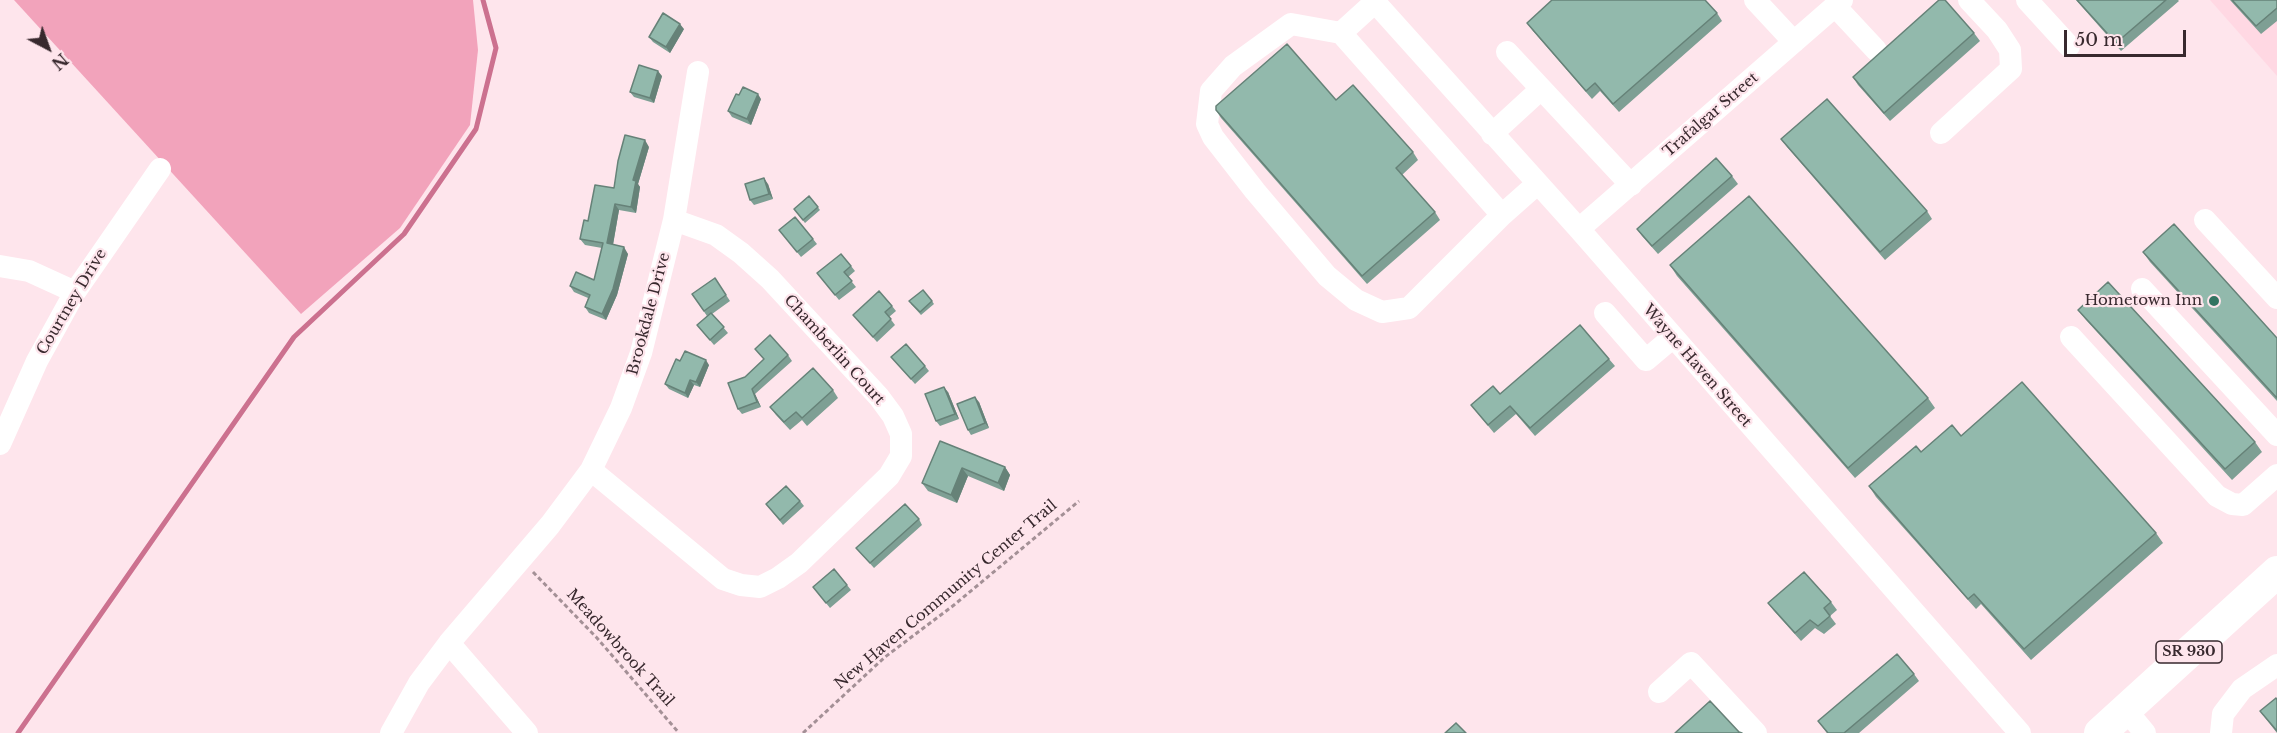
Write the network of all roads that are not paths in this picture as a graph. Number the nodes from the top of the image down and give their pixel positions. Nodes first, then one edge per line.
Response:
1 (1755, 0) edge
2 (1969, 0) edge
3 (2027, 0) edge
4 (1374, 1) edge
5 (1838, 3) edge
6 (1341, 33) junction
7 (1794, 42) junction
8 (2069, 46) dead end
9 (1876, 50) dead end
10 (1507, 52) dead end
11 (698, 72) dead end
12 (1541, 89) junction
13 (1941, 133) dead end
14 (1492, 134) junction
15 (160, 169) dead end
16 (1537, 184) junction
17 (1631, 185) junction
18 (1502, 215) junction
19 (674, 220) junction
20 (2205, 220) dead end
21 (1579, 230) junction
22 (0, 266) edge
23 (2142, 289) dead end
24 (75, 292) junction
25 (2277, 298) edge
26 (1605, 313) dead end
27 (2071, 337) dead end
28 (1672, 338) junction
29 (2277, 435) edge
30 (0, 444) edge
31 (591, 470) junction
32 (2277, 475) edge
33 (2273, 584) edge
34 (449, 643) junction
35 (2277, 665) edge
36 (1659, 692) dead end
37 (2135, 721) edge
38 (391, 733) edge
39 (527, 733) edge
40 (1756, 733) edge
41 (2019, 733) edge
42 (2100, 733) edge
43 (2221, 733) edge

1 - 7 street
2 - 13 street
3 - 8 street
4 - 6 street
4 - 14 street, Wayne Haven Street
5 - 7 street, Trafalgar Street
5 - 9 street
6 - 18 street
6 - 18 street
7 - 17 street, Trafalgar Street
10 - 12 street
11 - 19 street, Brookdale Drive
12 - 14 street
12 - 17 street
14 - 16 street, Wayne Haven Street
15 - 24 street, Courtney Drive
16 - 18 street
16 - 21 street, Wayne Haven Street
17 - 21 street, Trafalgar Street
19 - 31 street, Brookdale Drive
19 - 31 street, Chamberlin Court
20 - 25 street
21 - 28 street, Wayne Haven Street
22 - 24 street
23 - 29 street
24 - 30 street, Courtney Drive
26 - 28 street
27 - 32 street
28 - 41 street, Wayne Haven Street
31 - 34 street, Brookdale Drive
33 - 37 highway, SR 930
34 - 38 street, Brookdale Drive
34 - 39 street
35 - 43 street
36 - 40 street
37 - 42 highway, SR 930

